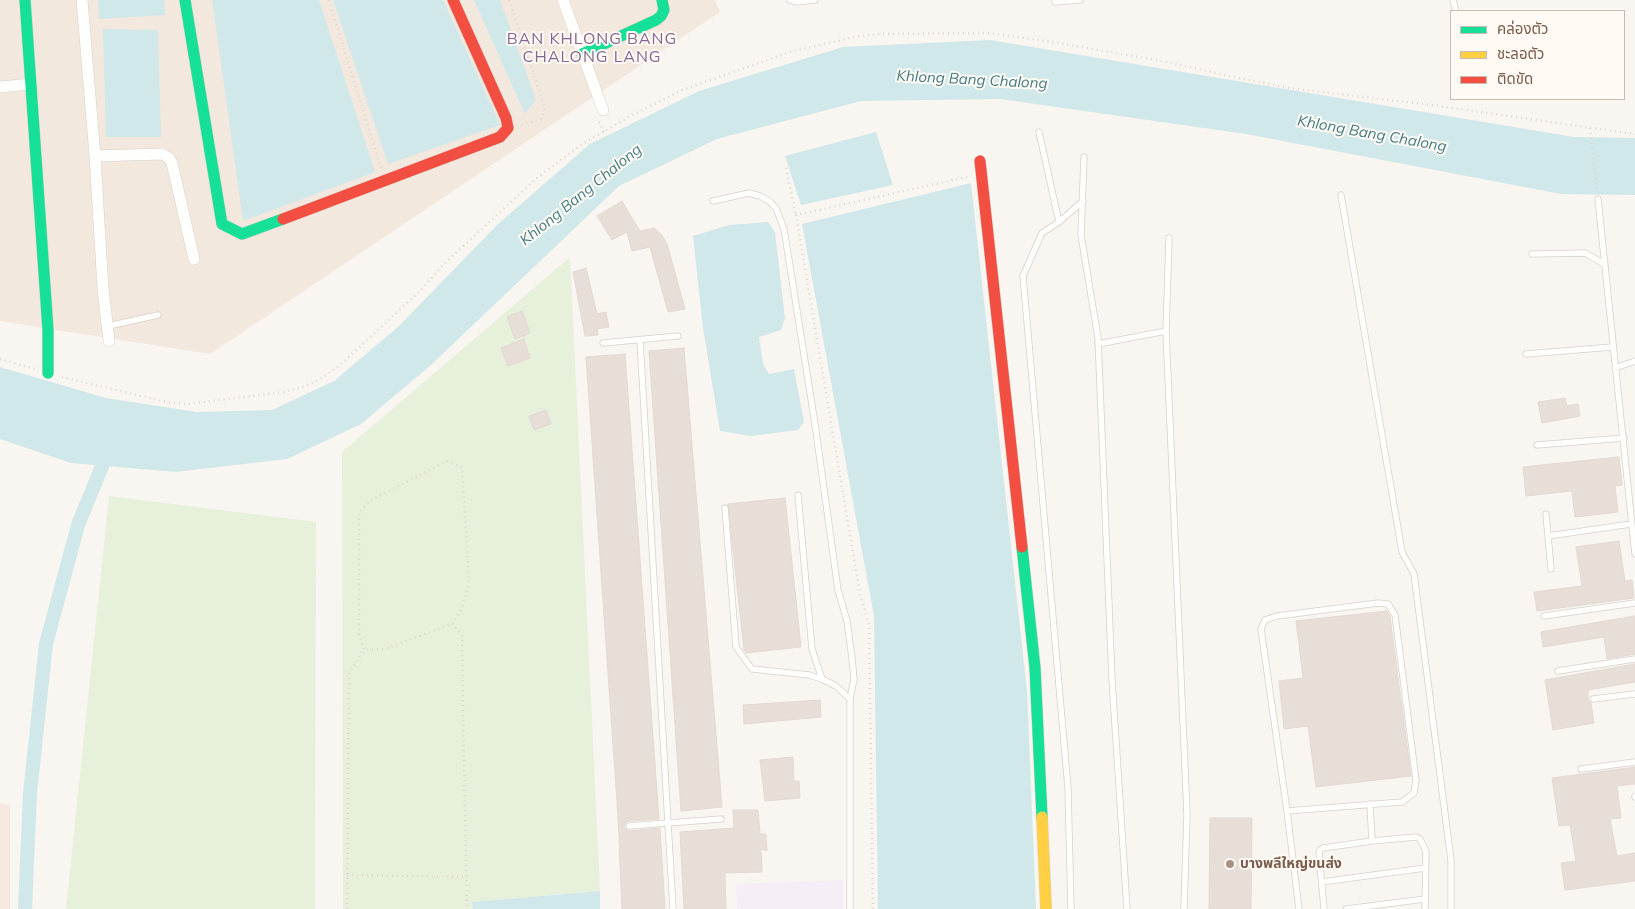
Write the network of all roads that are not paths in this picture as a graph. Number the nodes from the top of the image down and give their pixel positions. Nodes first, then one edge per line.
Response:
1 (25, 0) edge
2 (82, 0) edge
3 (184, 0) edge
4 (453, 0) edge
5 (563, 0) edge
6 (662, 0) edge
7 (790, 0) edge
8 (815, 0) edge
9 (1055, 0) edge
10 (1080, 0) edge
11 (582, 54) junction
12 (31, 84) junction
13 (0, 87) edge
14 (603, 110) dead end
15 (1039, 132) dead end
16 (95, 156) junction
17 (1084, 157) dead end
18 (980, 161) dead end
19 (1341, 196) dead end
20 (1598, 199) road end
21 (713, 201) dead end
22 (1082, 201) junction
23 (1059, 222) junction
24 (1169, 238) dead end
25 (1532, 254) dead end
26 (194, 259) dead end
27 (1604, 264) junction
28 (158, 315) dead end
29 (108, 326) junction
30 (1166, 331) junction
31 (678, 336) dead end
32 (640, 340) junction
33 (109, 341) dead end
34 (603, 343) dead end
35 (1098, 344) junction
36 (1612, 347) junction
37 (1526, 354) dead end
38 (1635, 360) edge
39 (1615, 368) junction
40 (48, 369) road end
41 (1624, 438) junction
42 (1538, 446) dead end
43 (798, 495) dead end
44 (725, 508) dead end
45 (1546, 514) dead end
46 (1631, 524) junction
47 (1548, 536) junction
48 (1635, 554) edge
49 (1551, 568) dead end
50 (1635, 603) edge
51 (1544, 616) dead end
52 (1635, 659) edge
53 (1558, 670) dead end
54 (822, 679) junction
55 (1635, 694) edge
56 (850, 699) junction
57 (1593, 699) dead end
58 (1635, 762) edge
59 (1581, 769) dead end
60 (1370, 804) junction
61 (1287, 810) junction
62 (720, 819) dead end
63 (669, 823) junction
64 (629, 826) dead end
65 (1372, 841) junction
66 (1426, 868) junction
67 (1322, 882) junction
68 (1425, 899) junction
69 (674, 909) edge
70 (850, 909) edge
71 (1046, 909) edge
72 (1071, 909) edge
73 (1127, 909) edge
74 (1184, 909) edge
75 (1299, 909) edge
76 (1324, 909) edge
77 (1346, 909) edge
78 (1425, 909) edge
79 (1451, 909) edge

1 - 12 street
2 - 16 street
3 - 4 street
5 - 11 street
6 - 11 street
7 - 8 lane
9 - 10 lane
11 - 14 street
12 - 13 street
12 - 40 street
15 - 23 lane
16 - 26 street
16 - 29 street
17 - 22 lane
18 - 71 street
19 - 79 lane
20 - 27 lane
21 - 56 lane
22 - 23 lane
22 - 35 lane
23 - 72 lane
24 - 30 lane
25 - 27 lane
27 - 36 lane
28 - 29 lane
29 - 33 street
30 - 35 lane
30 - 74 lane
31 - 32 lane
32 - 34 lane
32 - 63 lane
35 - 73 lane
36 - 37 lane
36 - 39 lane
38 - 39 lane
39 - 41 lane
41 - 42 lane
41 - 46 lane
43 - 54 lane
44 - 54 lane
45 - 47 lane
46 - 47 lane
46 - 48 lane
47 - 49 lane
50 - 51 lane
52 - 53 lane
54 - 56 lane
55 - 57 lane
56 - 70 lane
58 - 59 lane
60 - 61 lane
60 - 61 lane
60 - 65 lane
61 - 75 lane
62 - 63 lane
63 - 64 lane
63 - 69 lane
65 - 66 lane
65 - 67 lane
66 - 67 lane
66 - 68 lane
67 - 76 lane
68 - 77 lane
68 - 78 lane

